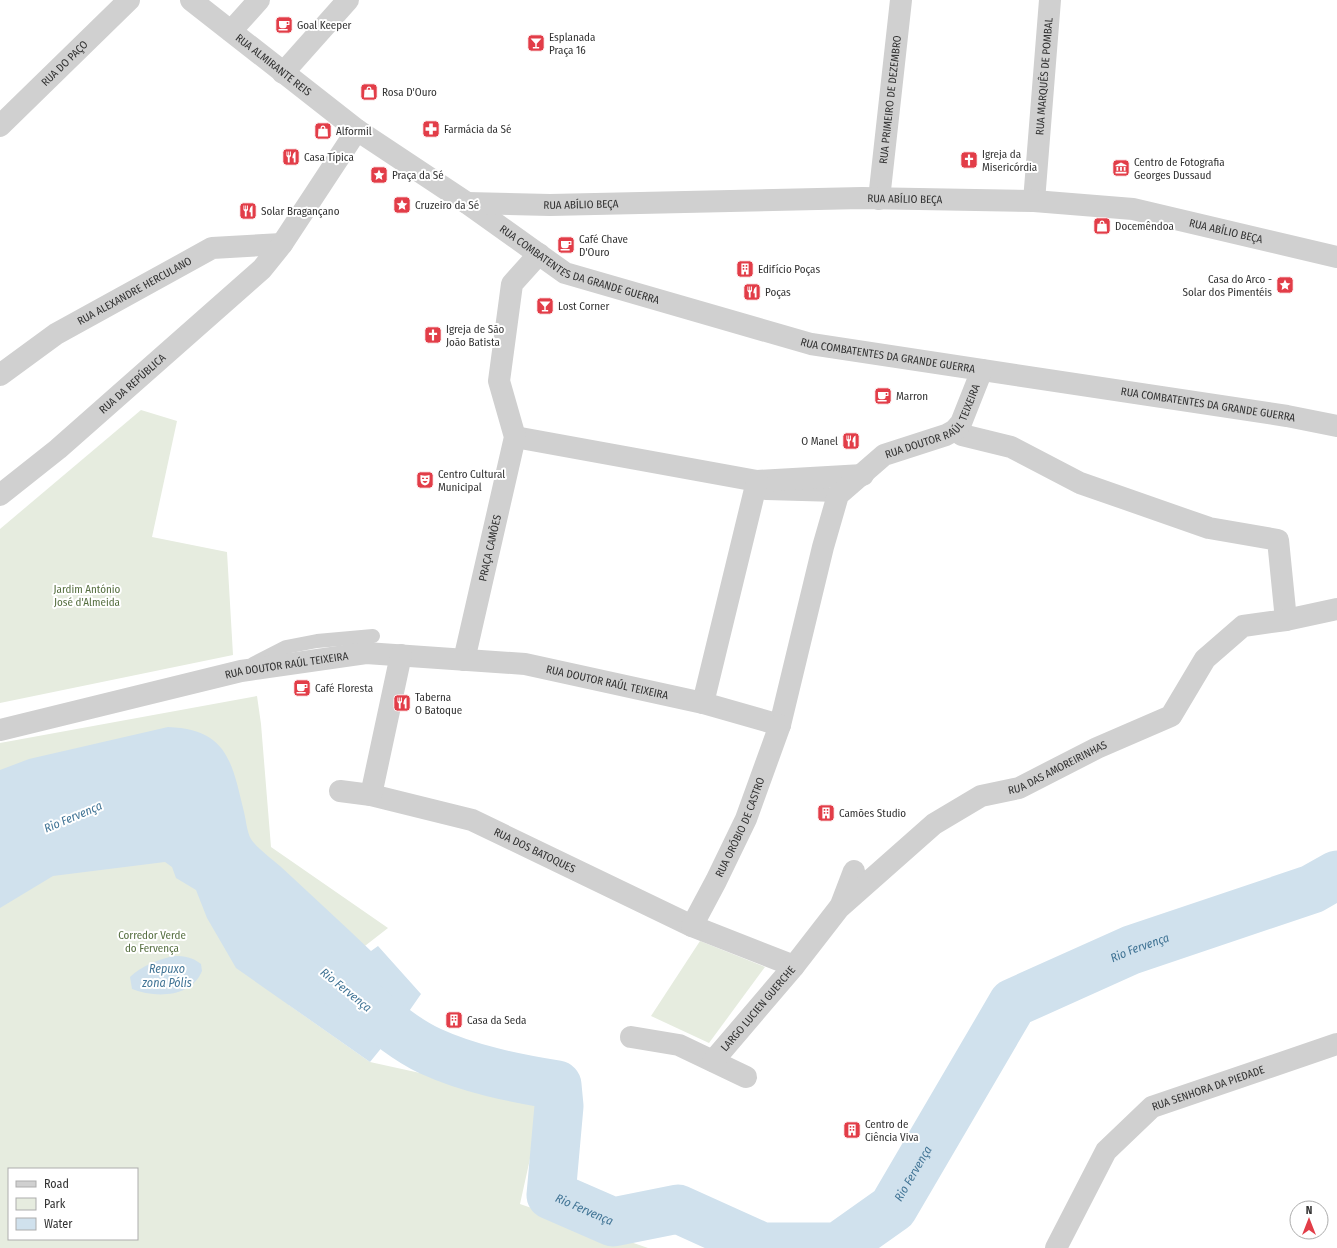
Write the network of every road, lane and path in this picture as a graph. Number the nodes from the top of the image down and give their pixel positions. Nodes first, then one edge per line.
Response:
1 (129, 0) edge
2 (191, 0) edge
3 (259, 0) edge
4 (348, 0) edge
5 (901, 0) edge
6 (1050, 0) edge
7 (231, 31) junction
8 (283, 73) junction
9 (0, 126) edge
10 (356, 130) junction
11 (879, 199) junction
12 (1034, 201) junction
13 (467, 203) junction
14 (282, 244) junction
15 (539, 254) junction
16 (1337, 257) edge
17 (982, 370) junction
18 (0, 376) edge
19 (1337, 426) edge
20 (955, 430) junction
21 (515, 437) junction
22 (863, 475) junction
23 (762, 487) junction
24 (0, 495) edge
25 (838, 495) junction
26 (1337, 609) edge
27 (1286, 620) junction
28 (374, 636) dead end
29 (401, 655) junction
30 (464, 660) junction
31 (233, 674) junction
32 (703, 702) junction
33 (780, 725) junction
34 (0, 730) edge
35 (340, 791) dead end
36 (371, 795) junction
37 (854, 871) dead end
38 (839, 908) junction
39 (692, 926) junction
40 (794, 966) junction
41 (632, 1036) dead end
42 (1337, 1044) edge
43 (713, 1061) junction
44 (746, 1077) dead end
45 (1056, 1248) edge

1 - 9 street, RUA DO PAÇO
2 - 7 street, RUA ALMIRANTE REIS
3 - 7 street
4 - 8 street
5 - 11 street, RUA PRIMEIRO DE DEZEMBRO
6 - 12 street, RUA MARQUÊS DE POMBAL
7 - 8 street, RUA ALMIRANTE REIS
8 - 10 street, RUA ALMIRANTE REIS
10 - 13 street
10 - 14 street
11 - 12 street, RUA ABÍLIO BEÇA
11 - 13 street, RUA ABÍLIO BEÇA
12 - 16 street, RUA ABÍLIO BEÇA
13 - 15 street, RUA COMBATENTES DA GRANDE GUERRA
14 - 18 street, RUA ALEXANDRE HERCULANO
14 - 24 street, RUA DA REPÚBLICA
15 - 17 street, RUA COMBATENTES DA GRANDE GUERRA
15 - 21 street
17 - 19 street, RUA COMBATENTES DA GRANDE GUERRA
17 - 20 street, RUA DOUTOR RAÚL TEIXEIRA
20 - 22 street, RUA DOUTOR RAÚL TEIXEIRA
20 - 27 street
21 - 23 street
21 - 30 street, PRAÇA CAMÕES
22 - 23 street
22 - 25 street, RUA DOUTOR RAÚL TEIXEIRA
23 - 25 lane
23 - 32 street
25 - 33 street
26 - 27 street, RUA DAS AMOREIRINHAS
27 - 38 street, RUA DAS AMOREIRINHAS
28 - 31 lane
29 - 30 street, RUA DOUTOR RAÚL TEIXEIRA
29 - 31 street, RUA DOUTOR RAÚL TEIXEIRA
29 - 36 street
30 - 32 street, RUA DOUTOR RAÚL TEIXEIRA
31 - 34 street, RUA DOUTOR RAÚL TEIXEIRA
32 - 33 street, RUA DOUTOR RAÚL TEIXEIRA
33 - 39 street, RUA ORÓBIO DE CASTRO
35 - 36 street, RUA DOS BATOQUES
36 - 39 street, RUA DOS BATOQUES
37 - 38 street
38 - 40 street, RUA DAS AMOREIRINHAS
39 - 40 street, LARGO LUCIEN GUERCHE
40 - 43 street, LARGO LUCIEN GUERCHE
41 - 43 street, LARGO LUCIEN GUERCHE
42 - 45 street, RUA SENHORA DA PIEDADE
43 - 44 street, LARGO LUCIEN GUERCHE

